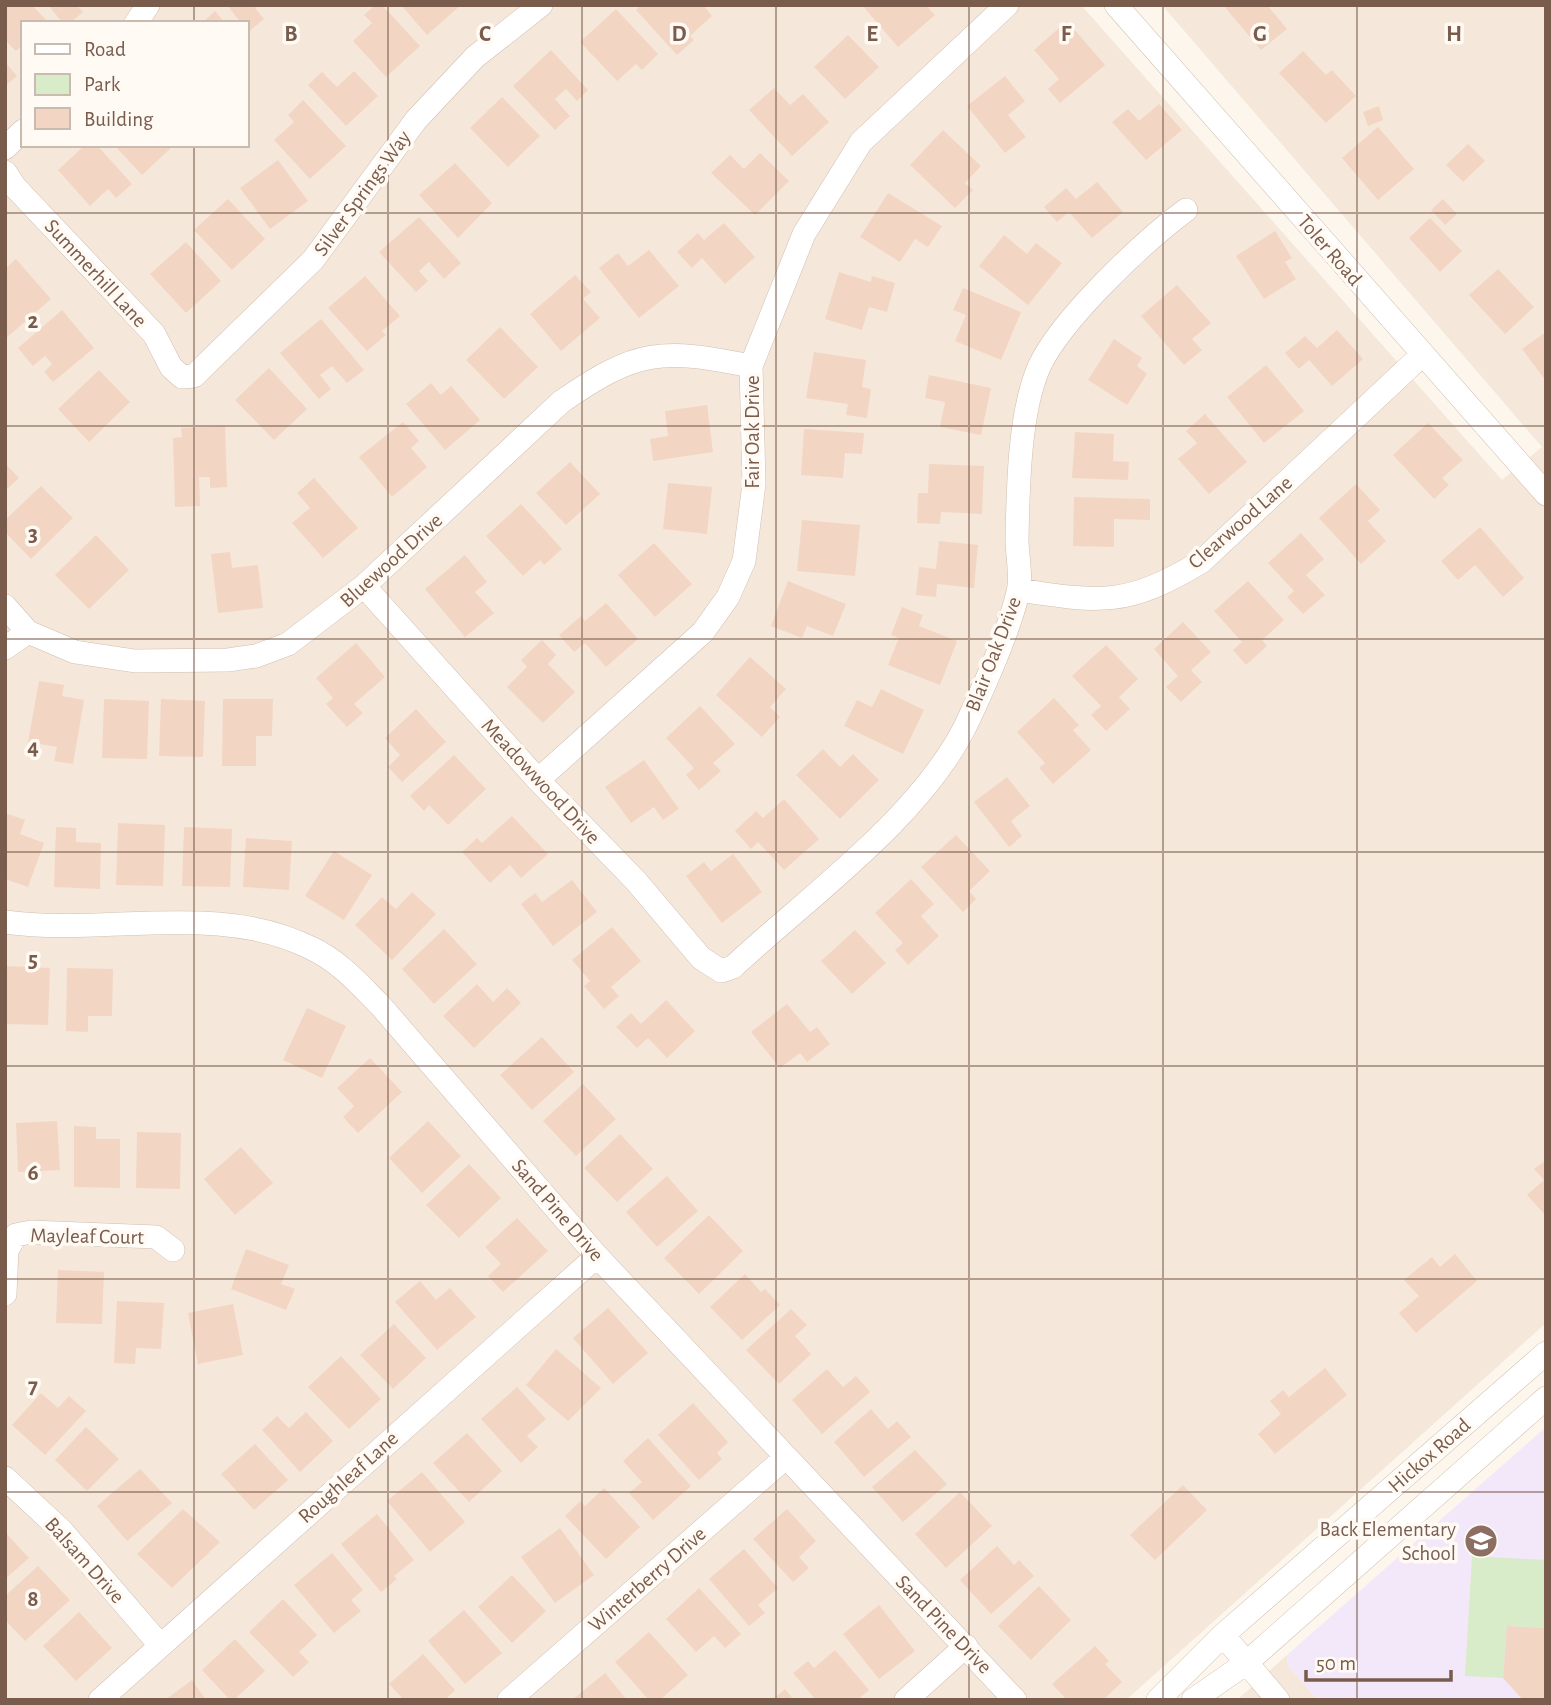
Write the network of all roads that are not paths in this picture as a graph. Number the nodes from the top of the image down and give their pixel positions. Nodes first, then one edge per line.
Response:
1 (148, 5) edge
2 (541, 5) edge
3 (1007, 5) edge
4 (1116, 5) edge
5 (137, 21) edge
6 (21, 133) edge
7 (5, 148) edge
8 (5, 172) edge
9 (1186, 209) dead end
10 (1422, 355) junction
11 (751, 366) junction
12 (182, 377) joint
13 (1546, 494) edge
14 (364, 586) junction
15 (1019, 590) junction
16 (5, 606) edge
17 (28, 632) junction
18 (5, 648) edge
19 (538, 780) junction
20 (5, 922) edge
21 (721, 971) joint
22 (173, 1250) dead end
23 (597, 1256) junction
24 (5, 1294) edge
25 (1546, 1353) edge
26 (1546, 1364) edge
27 (1546, 1398) edge
28 (785, 1458) junction
29 (5, 1478) edge
30 (1430, 1500) junction
31 (1223, 1635) junction
32 (160, 1645) junction
33 (966, 1646) junction
34 (1245, 1664) junction
35 (100, 1700) edge
36 (509, 1700) edge
37 (906, 1700) edge
38 (1015, 1700) edge
39 (1158, 1700) edge
40 (1193, 1700) edge
41 (1278, 1700) edge

1 - 5 street
2 - 12 street, Silver Springs Way
3 - 11 street, Fair Oak Drive
4 - 10 street, Toler Road
6 - 7 street
8 - 12 street, Summerhill Lane
9 - 15 street, Blair Oak Drive
10 - 13 street, Toler Road
10 - 15 street, Clearwood Lane
11 - 14 street, Bluewood Drive
11 - 19 street, Fair Oak Drive
14 - 17 street, Bluewood Drive
14 - 19 street, Meadowwood Drive
15 - 21 street, Blair Oak Drive
16 - 17 street, Bluewood Drive
17 - 18 street
19 - 21 street, Meadowwood Drive
20 - 23 street, Sand Pine Drive
22 - 24 street, Mayleaf Court
23 - 28 street, Sand Pine Drive
23 - 32 street, Roughleaf Lane
25 - 31 street, Hickox Road
26 - 30 street
27 - 30 street, Hickox Road
28 - 33 street, Sand Pine Drive
28 - 36 street, Winterberry Drive
29 - 32 street, Balsam Drive
30 - 34 street, Hickox Road
31 - 34 street
31 - 39 street, Hickox Road
32 - 35 street, Roughleaf Lane
33 - 37 street
33 - 38 street, Sand Pine Drive
34 - 40 street, Hickox Road
34 - 41 street

